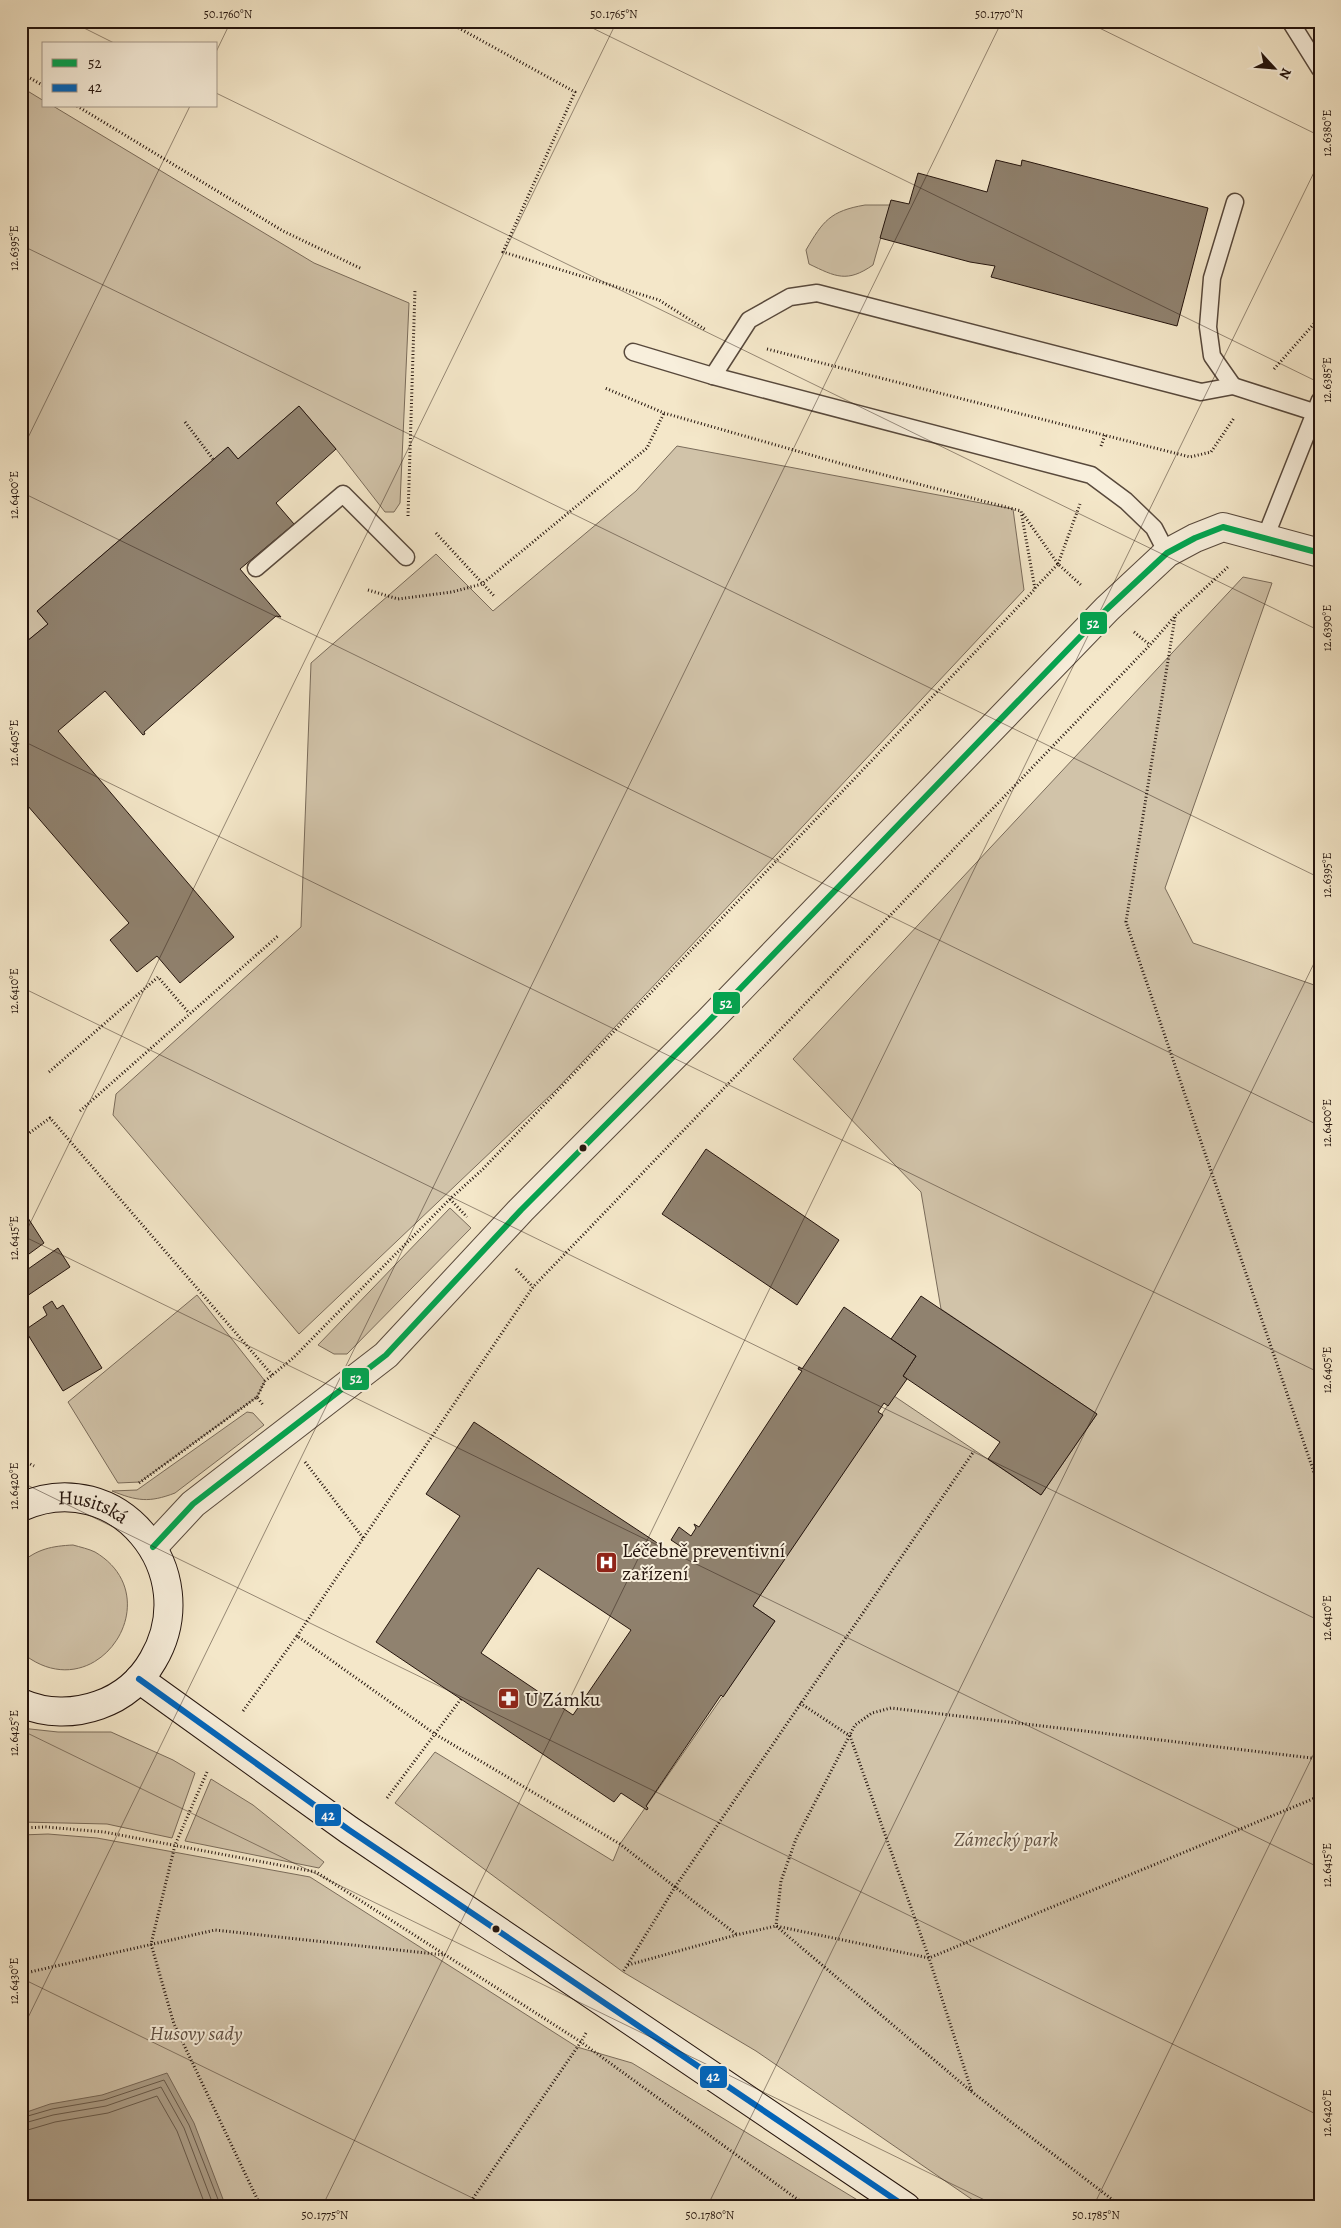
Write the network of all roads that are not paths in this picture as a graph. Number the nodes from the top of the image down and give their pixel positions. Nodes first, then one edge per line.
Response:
1 (1290, 21) edge
2 (1320, 69) edge
3 (1235, 202) dead end
4 (633, 352) dead end
5 (713, 376) junction
6 (1233, 386) junction
7 (1318, 409) edge
8 (1265, 538) junction
9 (1320, 553) edge
10 (1167, 554) junction
11 (406, 557) road end
12 (256, 568) dead end
13 (21, 1507) edge
14 (153, 1547) junction
15 (139, 1679) junction
16 (21, 1703) edge
17 (906, 2207) edge

1 - 2 lane
3 - 6 lane
4 - 5 lane
5 - 6 lane
5 - 10 lane
6 - 7 lane
7 - 8 lane
8 - 9 street
8 - 10 street
10 - 14 street
11 - 12 lane
13 - 14 street, Husitská
14 - 15 street, Husitská
15 - 16 street, Husitská
15 - 17 street

